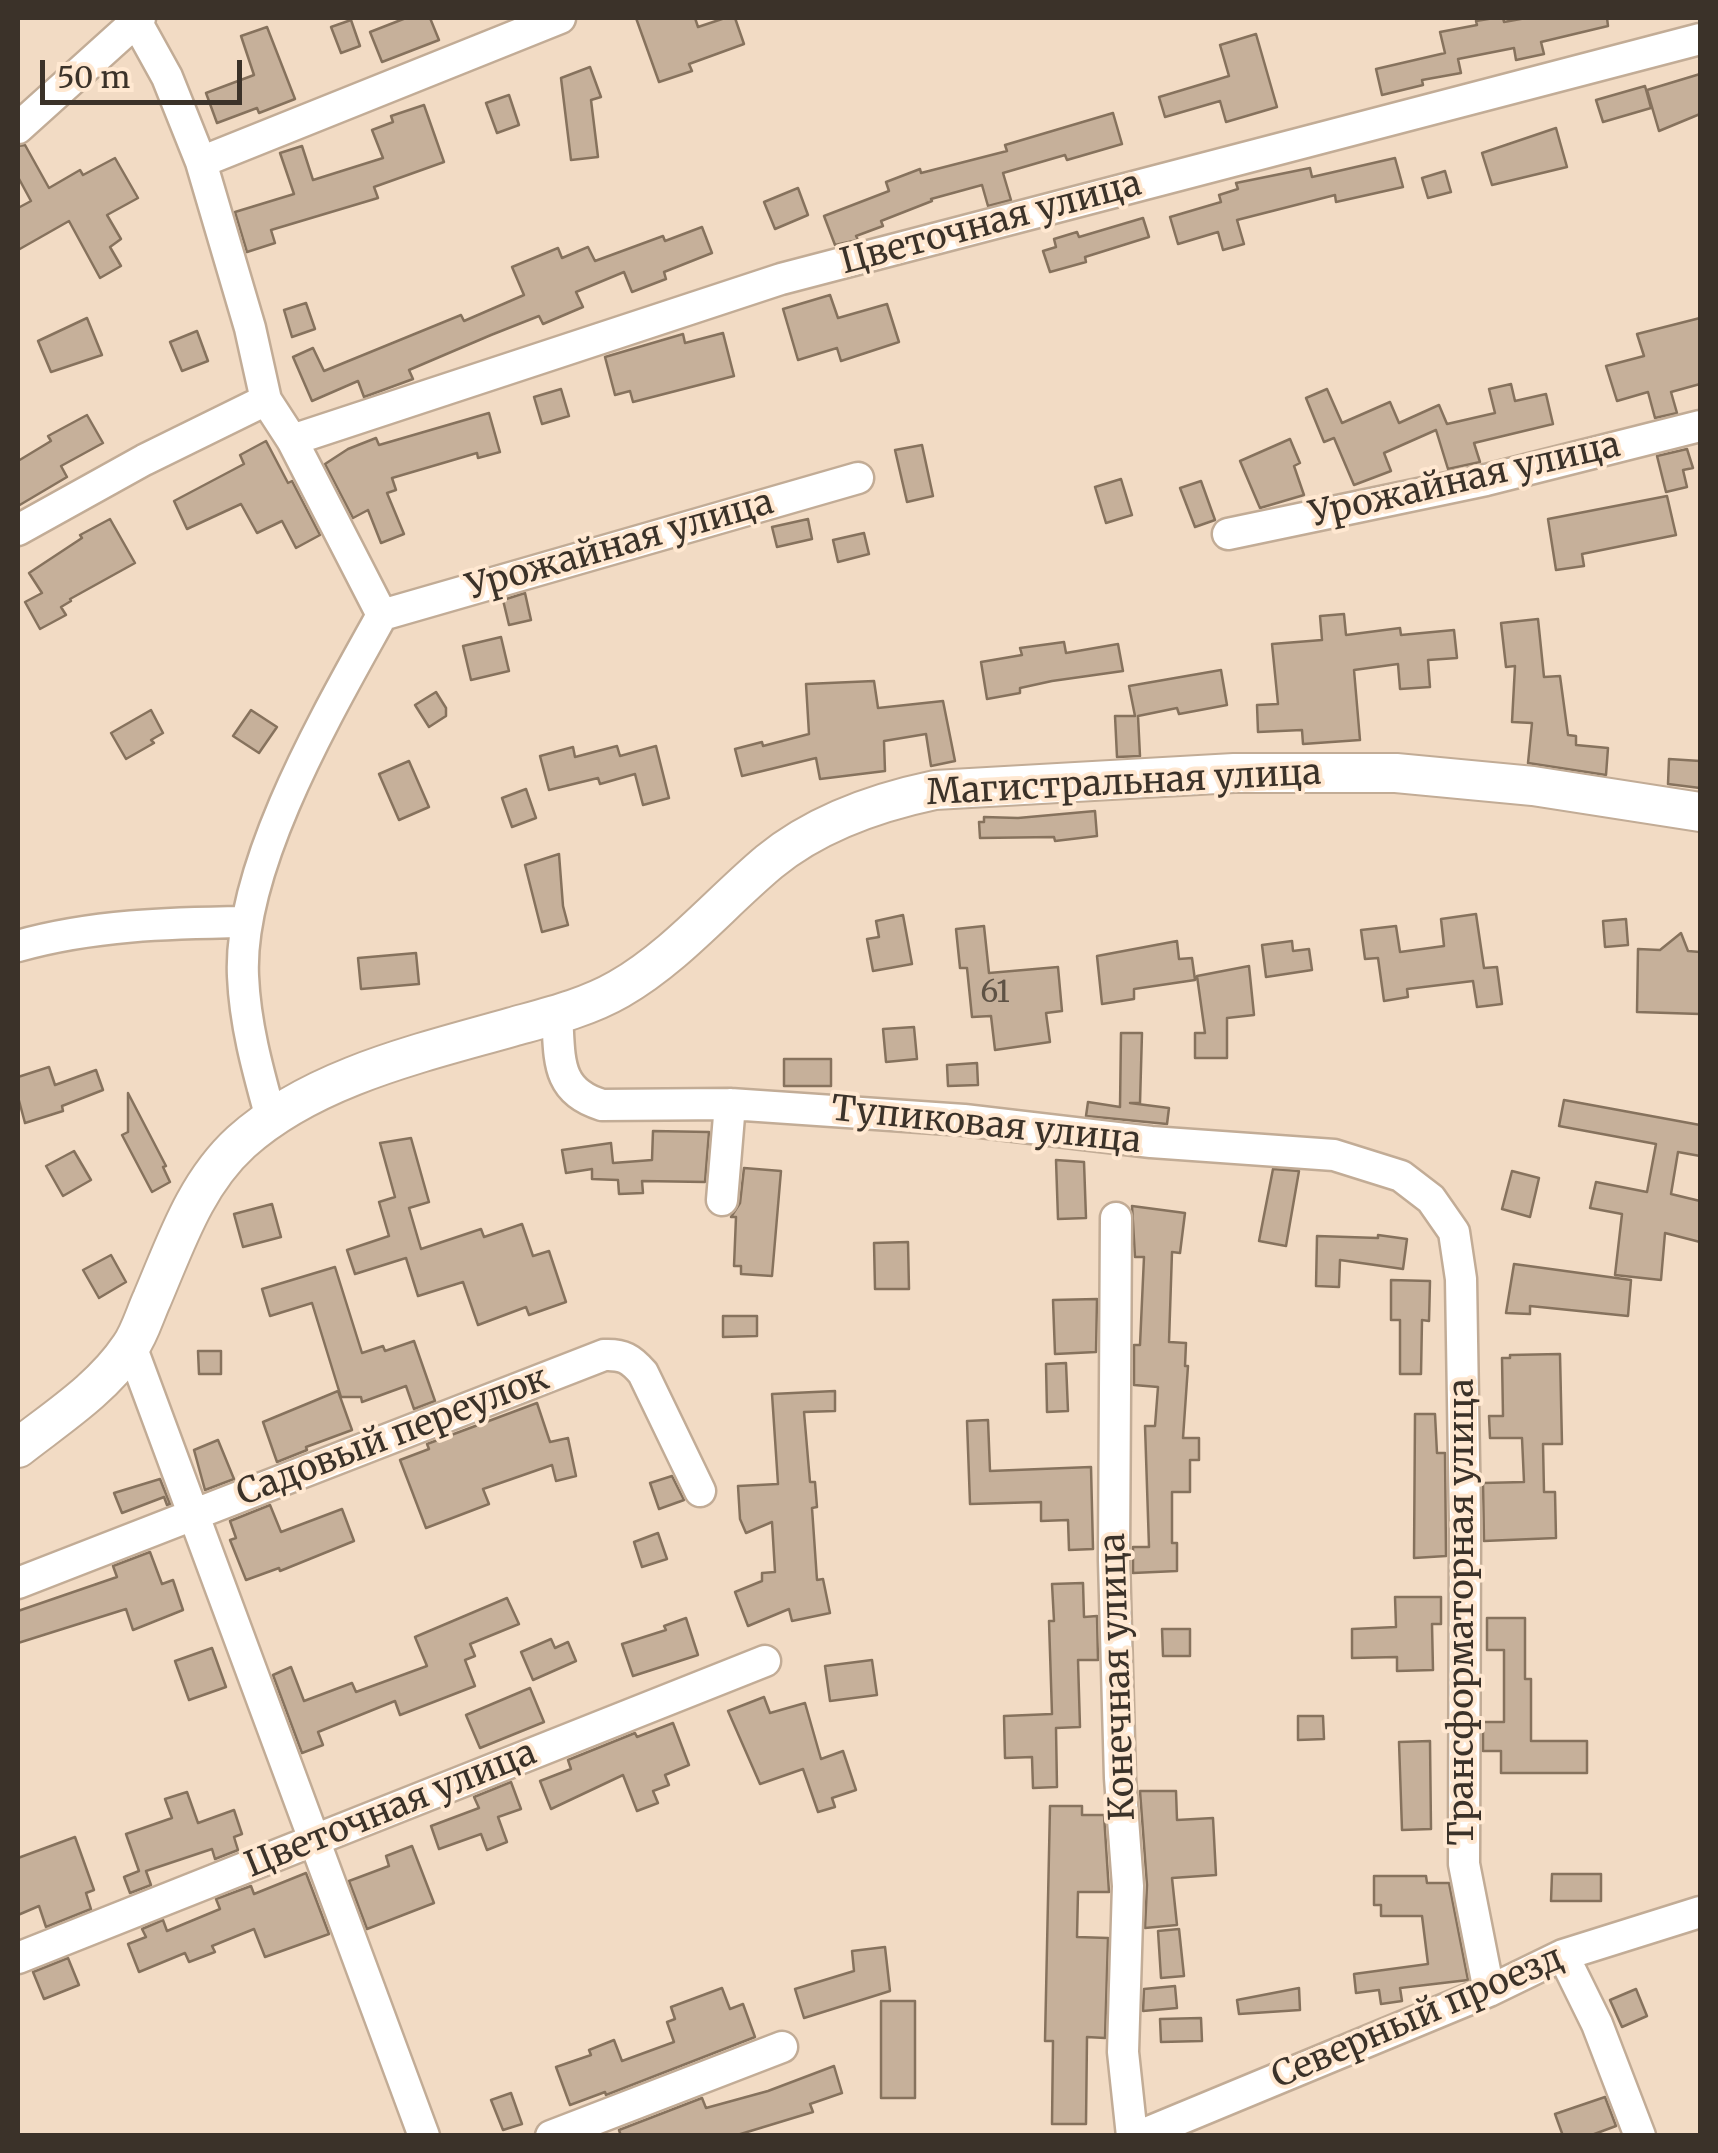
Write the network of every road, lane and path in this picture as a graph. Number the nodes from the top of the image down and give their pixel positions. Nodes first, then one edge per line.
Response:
1 (560, 18) edge
2 (138, 19) edge
3 (1700, 39) edge
4 (18, 128) edge
5 (200, 162) junction
6 (266, 400) junction
7 (1700, 426) edge
8 (292, 440) junction
9 (858, 478) dead end
10 (18, 530) edge
11 (1228, 534) dead end
12 (382, 614) junction
13 (1700, 812) edge
14 (246, 922) junction
15 (18, 946) edge
16 (557, 1016) junction
17 (730, 1104) junction
18 (271, 1118) junction
19 (722, 1200) dead end
20 (1116, 1218) dead end
21 (1454, 1232) joint
22 (131, 1346) junction
23 (18, 1448) edge
24 (700, 1491) dead end
25 (194, 1514) junction
26 (18, 1582) edge
27 (765, 1661) dead end
28 (313, 1841) junction
29 (1700, 1912) edge
30 (1563, 1955) junction
31 (18, 1958) edge
32 (1490, 1991) junction
33 (782, 2047) dead end
34 (424, 2136) edge
35 (551, 2136) edge
36 (1136, 2136) edge
37 (1640, 2136) edge

1 - 5 street
2 - 4 street
2 - 5 street
3 - 8 street, Цветочная улица
5 - 6 street
6 - 8 street
6 - 10 street
7 - 11 street, Урожайная улица
8 - 12 street
9 - 12 street, Урожайная улица
12 - 14 street
13 - 16 street, Магистральная улица
14 - 15 street
14 - 18 street
16 - 17 street, Тупиковая улица
16 - 18 street, Магистральная улица
17 - 19 street
17 - 21 street, Тупиковая улица
18 - 22 street, Магистральная улица
20 - 36 street, Конечная улица
21 - 32 street, Трансформаторная улица
22 - 23 street, Магистральная улица
22 - 25 street
24 - 25 street, Садовый переулок
25 - 26 street, Садовый переулок
25 - 28 street
27 - 28 street, Цветочная улица
28 - 31 street, Цветочная улица
28 - 34 street
29 - 30 street, Северный проезд
30 - 32 street, Северный проезд
30 - 37 street
32 - 36 street, Северный проезд
33 - 35 street

